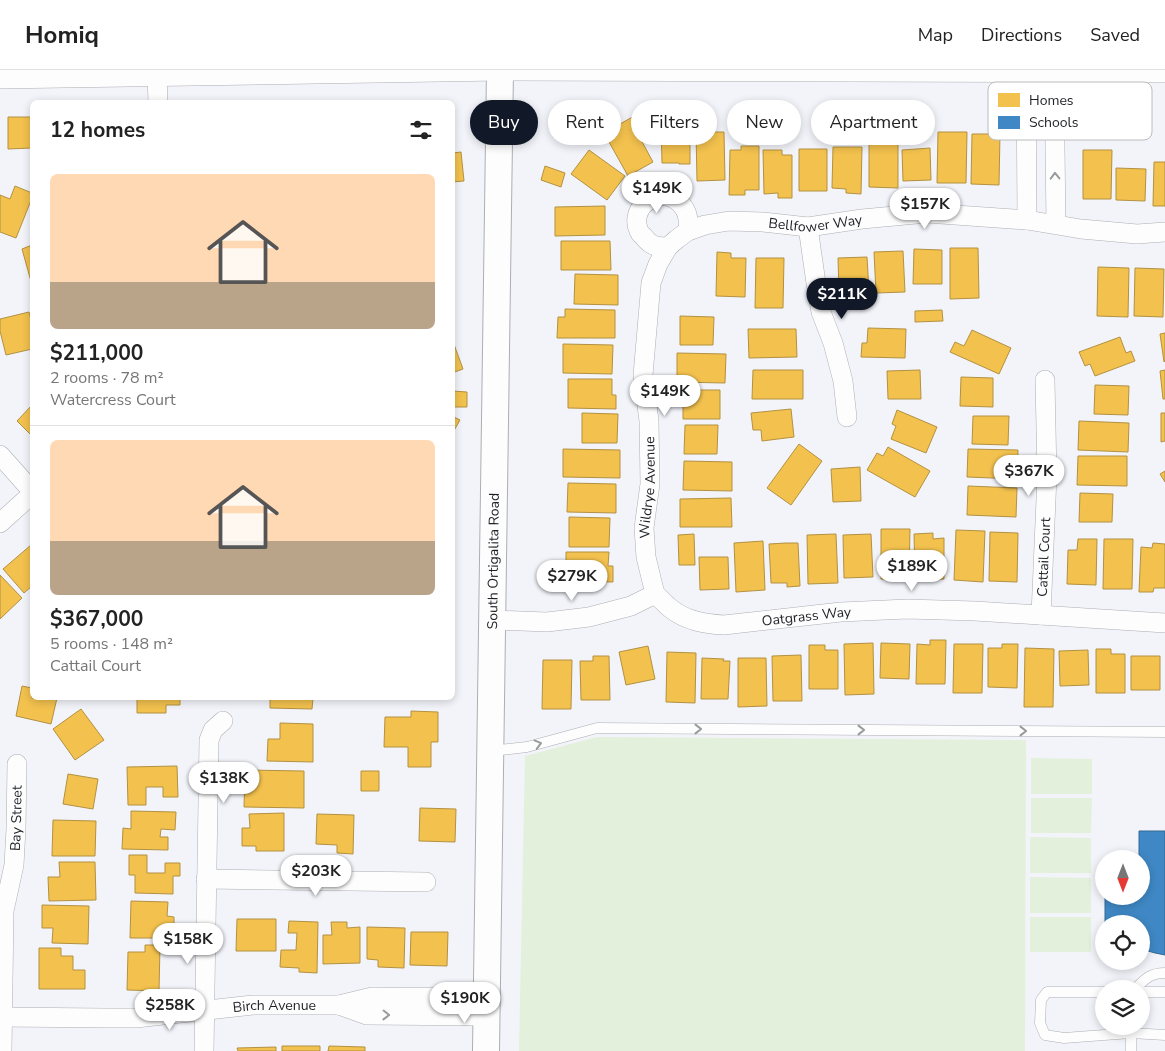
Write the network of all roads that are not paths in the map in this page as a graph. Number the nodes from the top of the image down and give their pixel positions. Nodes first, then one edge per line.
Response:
1 (500, 71) edge
2 (726, 71) edge
3 (911, 71) edge
4 (1026, 71) edge
5 (1054, 72) edge
6 (1165, 73) edge
7 (28, 74) edge
8 (157, 76) junction
9 (0, 79) edge
10 (158, 100) edge
11 (1026, 140) edge
12 (1055, 140) edge
13 (1027, 220) junction
14 (1056, 224) junction
15 (808, 227) junction
16 (1165, 232) edge
17 (677, 239) joint
18 (1044, 380) dead end
19 (847, 417) dead end
20 (0, 454) edge
21 (30, 491) edge
22 (30, 495) edge
23 (0, 523) edge
24 (655, 594) junction
25 (1041, 615) junction
26 (492, 620) junction
27 (1165, 623) edge
28 (222, 721) dead end
29 (1165, 732) edge
30 (490, 751) junction
31 (17, 764) dead end
32 (8, 829) edge
33 (206, 879) junction
34 (426, 882) dead end
35 (1165, 973) edge
36 (1145, 980) edge
37 (1095, 992) edge
38 (1150, 992) edge
39 (1165, 992) edge
40 (486, 1007) junction
41 (204, 1010) junction
42 (1, 1017) edge
43 (1150, 1033) edge
44 (1095, 1034) edge
45 (1131, 1035) edge
46 (1165, 1035) edge
47 (2, 1051) edge
48 (204, 1051) edge
49 (486, 1051) edge
50 (1131, 1051) edge

1 - 2 street
1 - 8 street
1 - 26 street, South Ortigalita Road
2 - 3 street
3 - 4 street
4 - 5 street
5 - 6 street
7 - 8 street
7 - 9 street
8 - 10 street
11 - 13 street
14 -> 12 street
13 - 14 street, Bellfower Way
13 - 15 street, Bellfower Way
14 - 16 street, Bellfower Way
15 - 17 street, Bellfower Way
15 - 19 street
17 - 24 street, Wildrye Avenue
18 - 25 street, Cattail Court
20 - 21 street
22 - 23 street
24 - 25 street, Oatgrass Way
24 - 26 street
25 - 27 street, Oatgrass Way
26 - 30 street, South Ortigalita Road
28 - 33 street
30 -> 29 lane
30 - 40 street, South Ortigalita Road
31 - 32 street, Bay Street
32 - 42 street, Bay Street
33 - 34 street
33 - 41 street
35 - 36 lane
37 - 44 lane
38 - 39 lane
40 - 41 street, Birch Avenue
40 - 49 street, South Ortigalita Road
41 - 42 street, Birch Avenue
41 - 48 street
42 - 47 street, Bay Street
43 - 46 lane
45 - 50 lane

